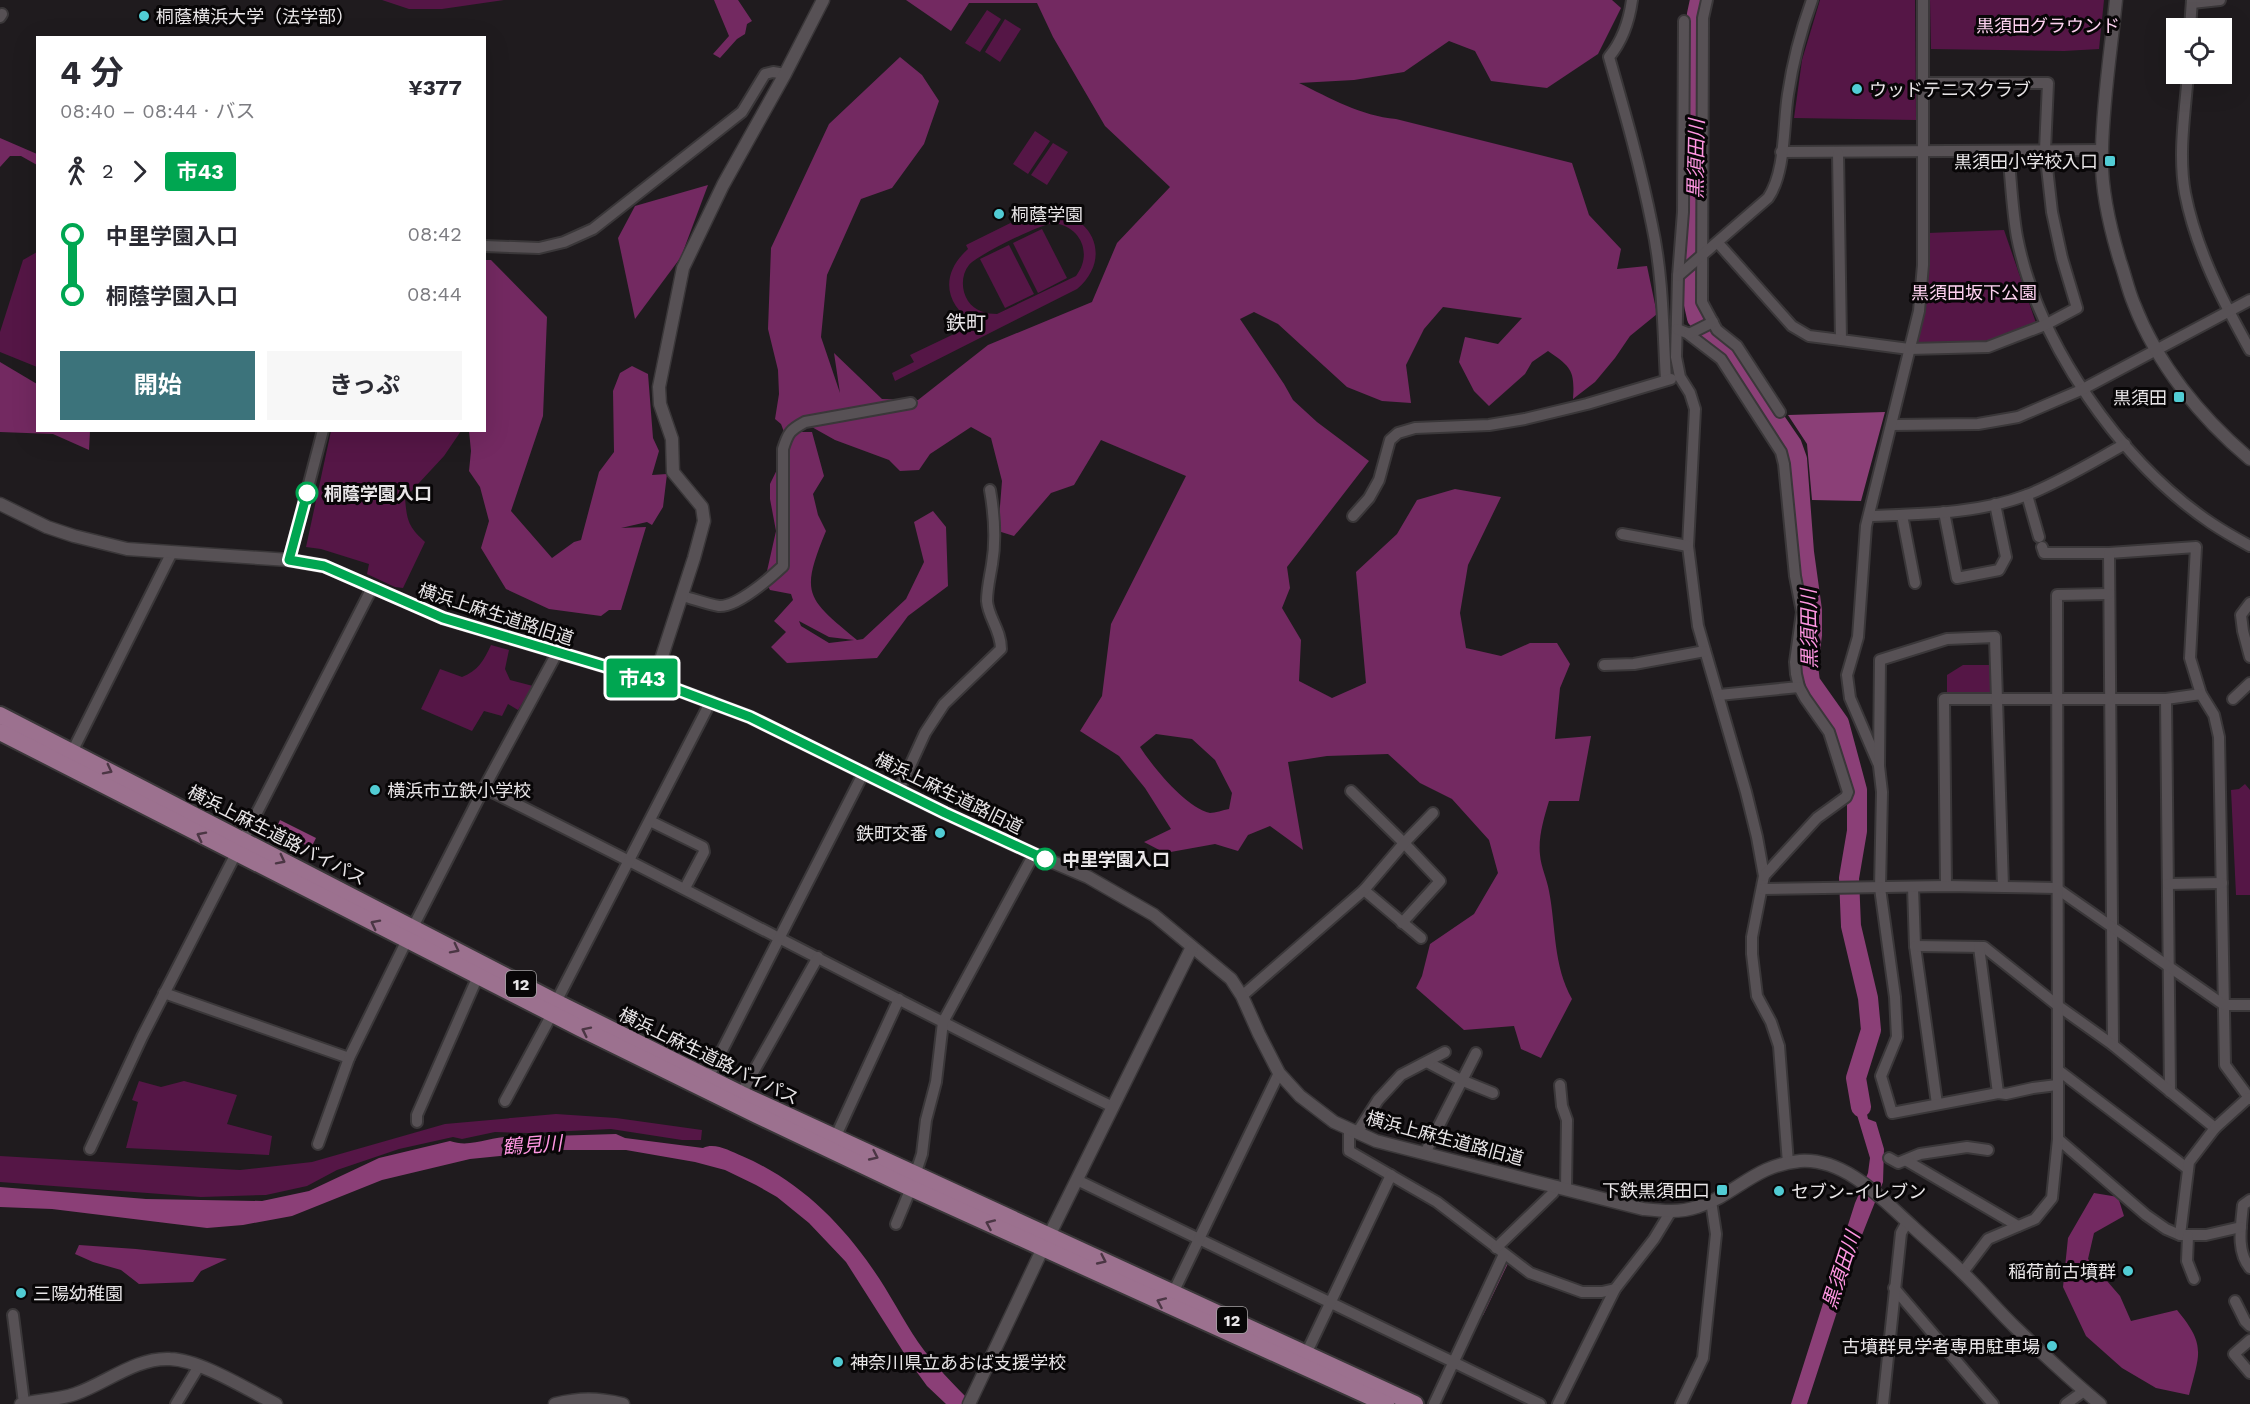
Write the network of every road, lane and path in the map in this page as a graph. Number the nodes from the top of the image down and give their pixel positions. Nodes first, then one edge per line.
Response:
1 (823, 0) edge
2 (1632, 0) edge
3 (1707, 0) edge
4 (1812, 0) edge
5 (1923, 0) edge
6 (2116, 0) edge
7 (2220, 0) edge
8 (2192, 1) edge
9 (2191, 18) edge
10 (1684, 21) dead end
11 (785, 74) junction
12 (1923, 83) junction
13 (2187, 84) edge
14 (2045, 150) junction
15 (2102, 150) junction
16 (1923, 151) junction
17 (2008, 151) junction
18 (1781, 152) junction
19 (1838, 153) junction
20 (1718, 243) junction
21 (486, 246) edge
22 (1701, 257) junction
23 (1681, 273) junction
24 (2250, 300) edge
25 (2228, 312) junction
26 (1713, 322) junction
27 (2045, 325) junction
28 (1677, 328) junction
29 (1689, 334) junction
30 (1841, 340) junction
31 (1910, 349) junction
32 (2156, 349) junction
33 (2250, 350) edge
34 (1680, 377) junction
35 (1666, 380) junction
36 (2081, 390) junction
37 (911, 403) dead end
38 (1780, 412) dead end
39 (1892, 425) junction
40 (322, 432) edge
41 (2125, 444) junction
42 (2250, 459) edge
43 (990, 490) dead end
44 (2027, 495) junction
45 (0, 504) edge
46 (1995, 504) junction
47 (1944, 512) junction
48 (1902, 515) junction
49 (1353, 516) dead end
50 (1869, 516) junction
51 (1622, 534) dead end
52 (1688, 546) junction
53 (2250, 546) edge
54 (172, 552) junction
55 (2109, 553) junction
56 (289, 560) junction
57 (1915, 583) dead end
58 (372, 588) junction
59 (2109, 594) junction
60 (682, 596) junction
61 (2250, 603) edge
62 (1705, 651) junction
63 (556, 653) junction
64 (2250, 657) edge
65 (1604, 665) dead end
66 (654, 681) junction
67 (2250, 683) edge
68 (1799, 687) junction
69 (2201, 694) junction
70 (1719, 695) junction
71 (2056, 698) junction
72 (1999, 699) junction
73 (2112, 699) junction
74 (2166, 699) junction
75 (2233, 699) dead end
76 (711, 701) junction
77 (0, 715) edge
78 (0, 732) edge
79 (72, 752) junction
80 (1879, 766) junction
81 (864, 772) junction
82 (484, 788) junction
83 (898, 790) junction
84 (1351, 791) dead end
85 (1432, 813) dead end
86 (650, 821) junction
87 (1404, 843) junction
88 (239, 846) junction
89 (1034, 854) junction
90 (630, 861) junction
91 (1764, 876) junction
92 (2222, 883) junction
93 (2168, 884) junction
94 (1946, 886) junction
95 (1913, 887) junction
96 (2003, 887) junction
97 (685, 888) junction
98 (1877, 888) junction
99 (2056, 888) junction
100 (1761, 889) junction
101 (1364, 891) junction
102 (1402, 923) junction
103 (2113, 926) junction
104 (410, 934) junction
105 (780, 936) junction
106 (1421, 938) dead end
107 (1915, 946) junction
108 (1192, 947) junction
109 (1979, 947) junction
110 (819, 957) junction
111 (2168, 966) junction
112 (478, 976) junction
113 (164, 993) junction
114 (1242, 996) junction
115 (898, 999) junction
116 (2057, 1005) junction
117 (2224, 1005) junction
118 (2250, 1005) edge
119 (554, 1008) junction
120 (943, 1022) junction
121 (2113, 1045) junction
122 (1446, 1052) dead end
123 (1476, 1053) dead end
124 (350, 1058) junction
125 (1427, 1062) junction
126 (2058, 1070) junction
127 (1279, 1073) junction
128 (708, 1077) junction
129 (1461, 1080) junction
130 (1560, 1085) dead end
131 (2057, 1085) junction
132 (2170, 1092) junction
133 (1493, 1093) dead end
134 (1998, 1093) junction
135 (741, 1094) junction
136 (2249, 1099) edge
137 (505, 1101) dead end
138 (1937, 1104) junction
139 (1113, 1107) junction
140 (417, 1122) dead end
141 (2215, 1128) junction
142 (1353, 1132) junction
143 (835, 1138) junction
144 (2058, 1139) junction
145 (318, 1144) dead end
146 (90, 1149) dead end
147 (1988, 1150) dead end
148 (1425, 1153) junction
149 (1889, 1158) dead end
150 (1907, 1161) junction
151 (1788, 1163) junction
152 (2188, 1169) junction
153 (1391, 1175) junction
154 (1077, 1180) junction
155 (913, 1181) junction
156 (1561, 1187) junction
157 (2250, 1200) edge
158 (1711, 1202) junction
159 (1671, 1211) junction
160 (1907, 1222) junction
161 (896, 1224) dead end
162 (2018, 1226) junction
163 (2241, 1227) junction
164 (2184, 1236) junction
165 (1198, 1239) junction
166 (1046, 1242) junction
167 (1500, 1251) junction
168 (2250, 1268) edge
169 (1963, 1272) junction
170 (2194, 1279) dead end
171 (1894, 1288) junction
172 (1615, 1289) junction
173 (1173, 1293) junction
174 (2235, 1301) dead end
175 (1330, 1302) junction
176 (13, 1315) dead end
177 (2250, 1326) edge
178 (2250, 1340) edge
179 (1306, 1354) junction
180 (1453, 1361) junction
181 (199, 1366) junction
182 (2250, 1373) edge
183 (2084, 1391) junction
184 (22, 1403) edge
185 (176, 1404) edge
186 (276, 1404) edge
187 (555, 1404) edge
188 (623, 1404) edge
189 (969, 1404) edge
190 (1386, 1404) edge
191 (1415, 1404) edge
192 (1434, 1404) edge
193 (1540, 1404) edge
194 (1558, 1404) edge
195 (1681, 1404) edge
196 (1883, 1404) edge
197 (1993, 1404) edge
198 (2067, 1404) edge
199 (2100, 1404) edge

1 - 11 street
2 - 35 street
3 - 22 street
4 - 18 street
5 - 12 street
6 - 15 street
7 - 8 street
8 - 9 street
10 - 23 street
11 - 21 street
11 - 60 street
12 - 14 street
12 - 16 street
13 - 25 street
14 - 15 street
14 - 17 street
14 - 27 street
15 - 32 street
16 - 17 street
16 - 19 street
16 - 31 street
17 - 27 street
18 - 19 street
18 - 20 street
19 - 30 street
20 - 22 street
20 - 30 street
22 - 23 street
22 - 26 street
23 - 28 street
24 - 25 street
25 - 32 street
25 - 33 street
26 - 29 street
26 - 38 street
27 - 31 street
27 - 36 street
28 - 29 street
28 - 34 street
29 - 68 street
30 - 31 street
31 - 39 street
32 - 36 street
32 - 42 street
34 - 35 street
34 - 52 street
35 - 49 street
36 - 39 street
36 - 41 street
37 - 60 street
39 - 50 street
40 - 56 street
41 - 44 street
41 - 53 street
43 - 83 street
44 - 46 street
44 - 55 street
45 - 54 street, 横浜上麻生道路旧道
46 - 47 street
46 - 47 street
47 - 48 street
48 - 50 street
48 - 57 street
50 - 80 street
51 - 52 street
52 - 62 street
54 - 56 street, 横浜上麻生道路旧道
54 - 79 street
55 - 59 street
55 - 69 street
56 - 58 street, 横浜上麻生道路旧道
58 - 63 street, 横浜上麻生道路旧道
58 - 88 street
59 - 71 street
59 - 73 street
60 - 66 street
61 - 64 street
62 - 65 street
62 - 70 street
63 - 66 street, 横浜上麻生道路旧道
63 - 82 street
66 - 76 street, 横浜上麻生道路旧道
67 - 75 street
68 - 70 street
68 - 91 street
69 - 74 street
69 - 92 street
70 - 91 street
71 - 72 street
71 - 73 street
71 - 99 street
72 - 80 street
72 - 94 street
72 - 96 street
73 - 74 street
73 - 103 street
74 - 93 street
76 - 81 street, 横浜上麻生道路旧道
76 - 86 street
77 - 79 main road, 横浜上麻生道路バイパス / 12
88 -> 78 main road, 横浜上麻生道路バイパス / 12
79 -> 88 main road, 横浜上麻生道路バイパス / 12
80 - 98 street
81 - 83 street, 横浜上麻生道路旧道
81 - 105 street
82 - 90 street
82 - 104 street
83 - 89 street, 横浜上麻生道路旧道
84 - 87 street
85 - 87 street
86 - 90 street
86 - 97 street
87 - 101 street
87 - 102 street
88 - 104 main road, 横浜上麻生道路バイパス / 12
88 - 113 street
89 - 108 street, 横浜上麻生道路旧道
89 - 120 street
90 - 97 street
90 - 119 street
91 - 100 street
92 - 93 street
92 - 117 street
93 - 111 street
94 - 95 street
94 - 96 street
95 - 98 street
95 - 107 street
96 - 99 street
97 - 105 street
98 - 100 street
98 - 138 street
99 - 103 street
99 - 116 street
100 - 151 street
101 - 102 street
101 - 114 street
102 - 106 street
103 - 111 street
103 - 121 street
104 - 112 main road, 横浜上麻生道路バイパス / 12
104 -> 119 main road, 横浜上麻生道路バイパス / 12
104 - 124 street
105 - 110 street
105 - 128 street
107 - 109 street
107 - 138 street
108 - 114 street, 横浜上麻生道路旧道
108 - 139 street
109 - 116 street
109 - 134 street
110 - 115 street
110 - 135 street
111 - 117 street
111 - 132 street
112 - 119 main road, 横浜上麻生道路バイパス / 12
112 - 140 street
113 - 124 street
113 - 146 street
114 - 127 street, 横浜上麻生道路旧道
115 - 120 street
115 - 143 street
116 - 121 street
116 - 126 street
117 - 118 street
117 - 136 street
119 - 128 main road, 横浜上麻生道路バイパス / 12
119 - 137 street
155 -> 119 main road, 横浜上麻生道路バイパス / 12
120 - 139 street
120 - 155 street
121 - 132 street
122 - 125 street
123 - 129 street
124 - 145 street
125 - 129 street
125 - 142 street
126 - 131 street
126 - 152 street
127 - 142 street, 横浜上麻生道路旧道
127 - 165 street
128 - 135 main road, 横浜上麻生道路バイパス / 12
129 - 133 street
129 - 148 street
130 - 156 street
131 - 134 street
131 - 144 street
132 - 141 street
134 - 138 street
135 - 143 main road, 横浜上麻生道路バイパス / 12
136 - 141 street
139 - 154 street
141 - 152 street
142 - 148 street, 横浜上麻生道路旧道
142 - 153 street
143 -> 155 main road, 横浜上麻生道路バイパス / 12
144 - 162 street
144 - 164 street
147 - 150 street
148 - 156 street, 横浜上麻生道路旧道
149 - 150 street
150 - 162 street
151 - 158 street, 横浜上麻生道路旧道
151 - 160 street, 横浜上麻生道路旧道
152 - 164 street
153 - 167 street
153 - 175 street
154 - 165 street
154 - 166 street
155 - 161 street
155 - 166 main road, 横浜上麻生道路バイパス / 12
156 - 159 street, 横浜上麻生道路旧道
156 - 167 street
157 - 163 street
158 - 159 street, 横浜上麻生道路旧道
158 - 195 street
159 - 172 street
160 - 169 street
160 - 171 street
162 - 169 street
163 - 164 street
163 - 168 street
164 - 170 street
165 - 173 street
165 - 175 street
166 -> 173 main road, 横浜上麻生道路バイパス / 12
166 - 189 street
190 -> 166 main road, 横浜上麻生道路バイパス / 12
167 - 172 street
167 - 180 street
169 - 183 street
171 - 196 street
171 - 197 street
172 - 194 street
173 - 179 main road, 横浜上麻生道路バイパス / 12
174 - 177 street
175 - 179 street
175 - 180 street
176 - 184 street
178 - 182 street
179 - 191 main road, 横浜上麻生道路バイパス / 12
180 - 192 street
180 - 193 street
181 - 184 street
181 - 185 street
181 - 186 street
183 - 198 street
183 - 199 street
187 - 188 street

